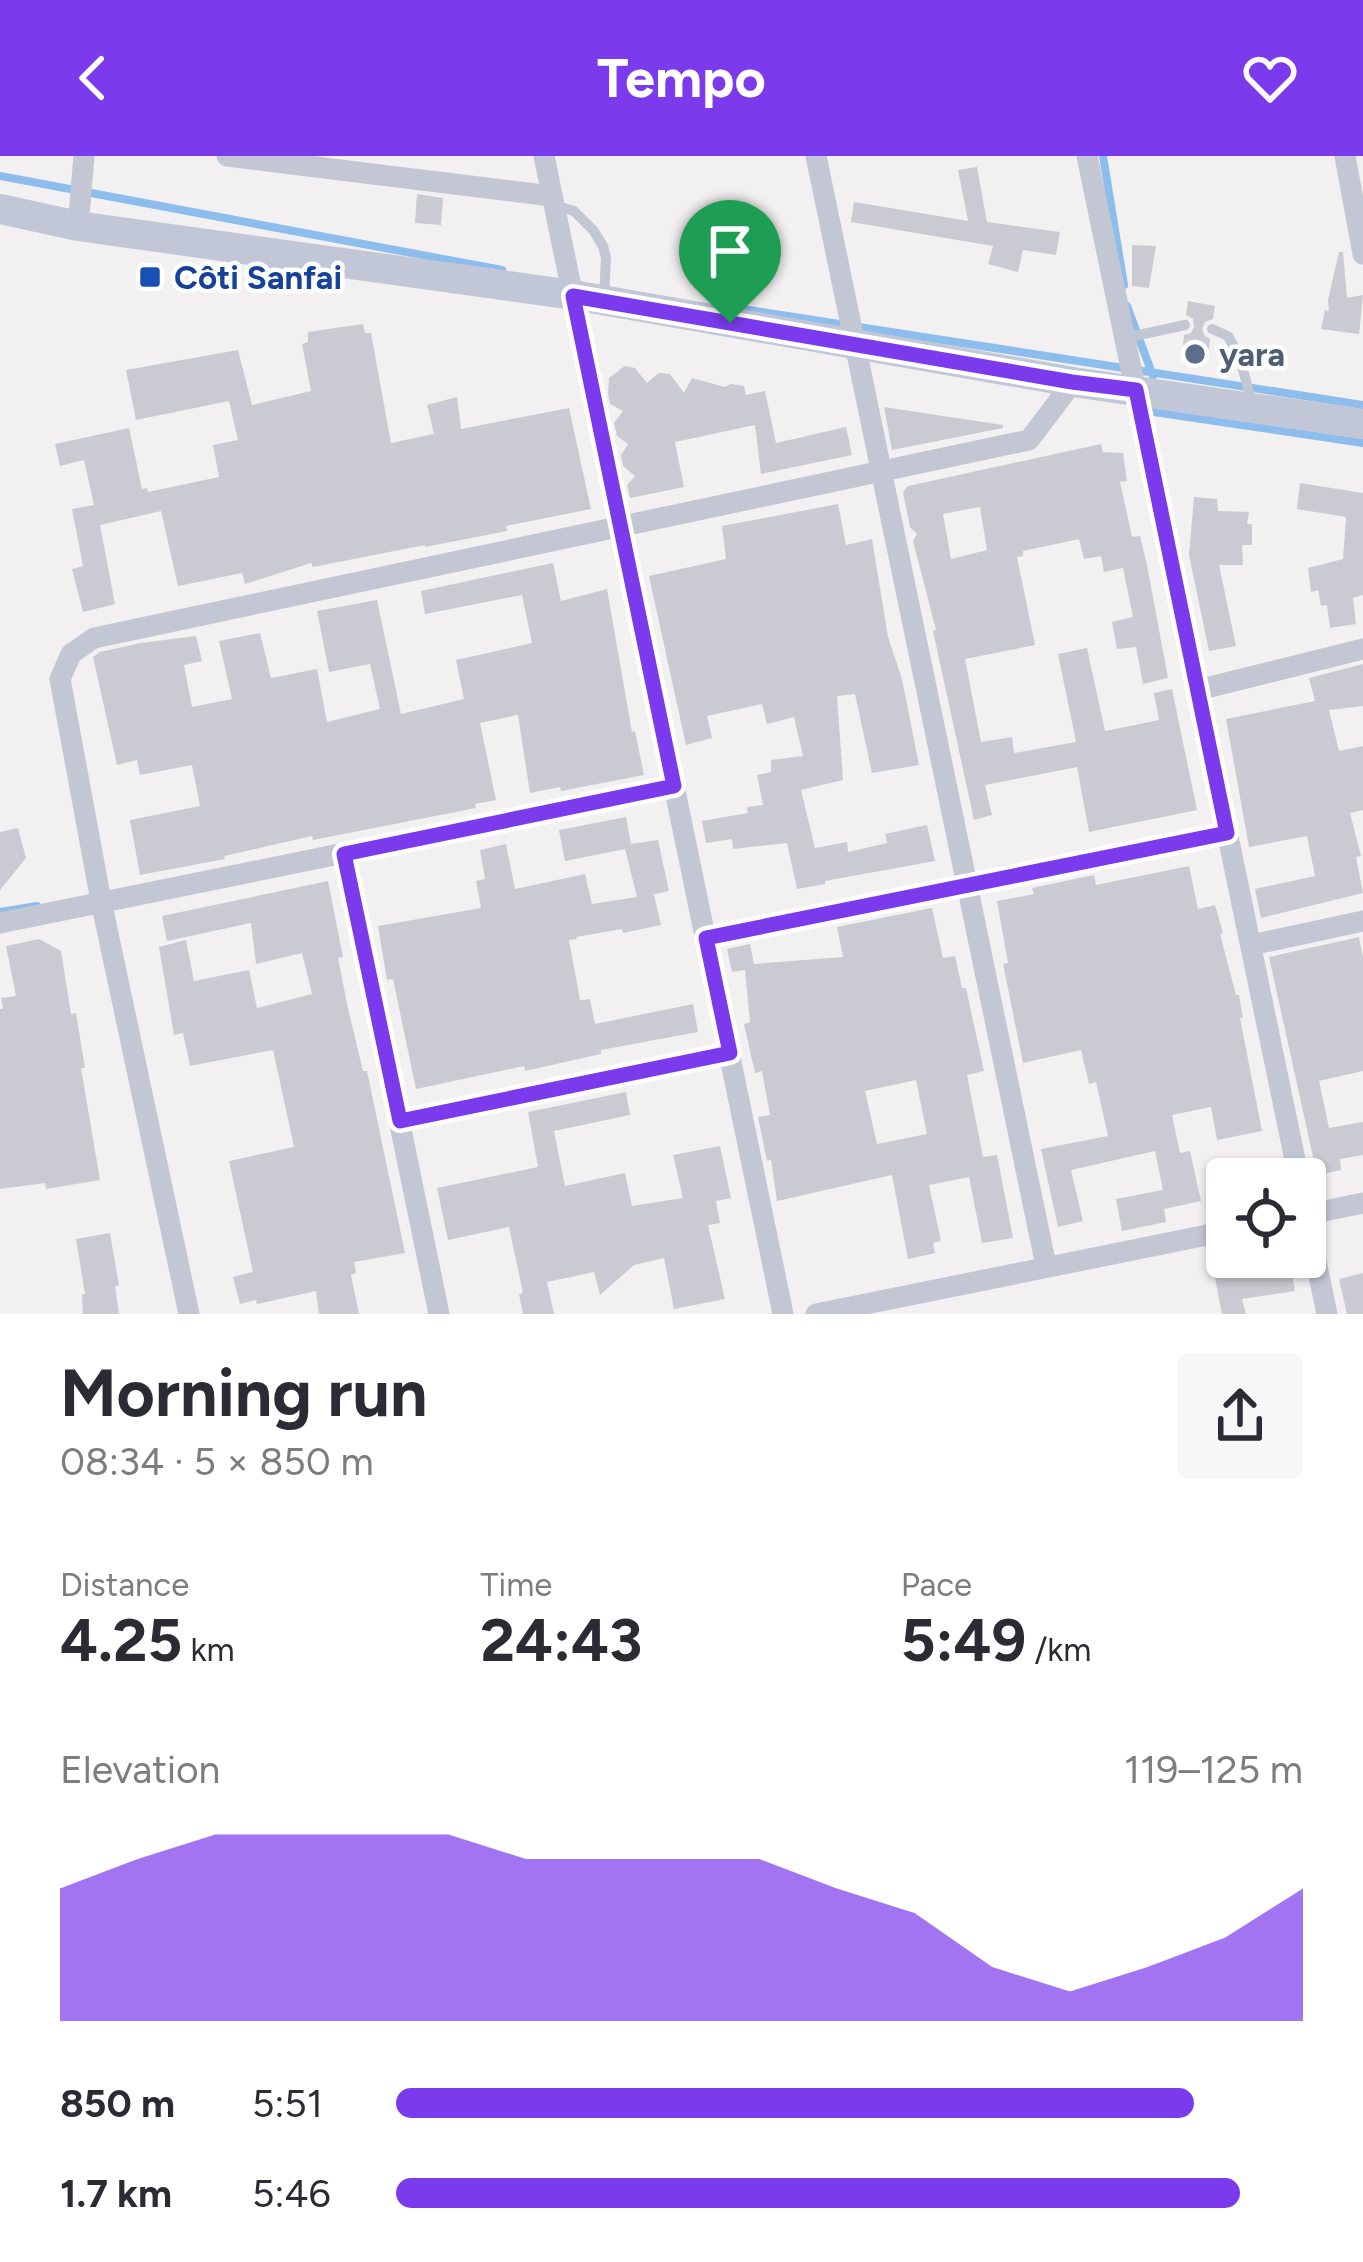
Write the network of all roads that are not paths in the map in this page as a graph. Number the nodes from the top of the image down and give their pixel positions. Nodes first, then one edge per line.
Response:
1 (84, 156) edge
2 (227, 156) edge
3 (544, 156) edge
4 (816, 156) edge
5 (1087, 156) edge
6 (1345, 156) edge
7 (553, 200) junction
8 (0, 209) edge
9 (78, 226) junction
10 (1363, 254) edge
11 (588, 298) junction
12 (1185, 325) dead end
13 (1212, 329) dead end
14 (1125, 338) junction
15 (856, 345) junction
16 (1072, 382) junction
17 (1136, 390) junction
18 (1252, 407) junction
19 (1363, 424) edge
20 (881, 470) junction
21 (620, 524) junction
22 (1363, 649) edge
23 (1198, 690) junction
24 (674, 786) junction
25 (1227, 833) junction
26 (344, 854) junction
27 (967, 884) junction
28 (101, 901) junction
29 (1363, 921) edge
30 (0, 923) edge
31 (706, 938) junction
32 (1250, 945) junction
33 (730, 1053) junction
34 (400, 1121) junction
35 (1295, 1158) edge
36 (1363, 1203) edge
37 (1326, 1209) edge
38 (1206, 1235) edge
39 (1046, 1266) junction
40 (1319, 1278) edge
41 (190, 1314) edge
42 (440, 1314) edge
43 (783, 1314) edge
44 (816, 1314) edge
45 (1327, 1314) edge

1 - 9 street
2 - 7 street
3 - 7 street
4 - 15 street
5 - 14 street
6 - 10 street
7 - 11 street
7 - 11 lane
8 - 9 main road
9 - 11 main road
11 - 15 main road
11 - 21 street
12 - 14 lane
13 - 18 lane
14 - 17 street
15 - 16 main road
15 - 20 street
16 - 17 main road
16 - 20 street
17 - 18 main road
17 - 23 street
18 - 19 main road
20 - 21 street
20 - 27 street
21 - 24 street
21 - 28 street
22 - 23 street
23 - 25 street
24 - 26 street
24 - 31 street
25 - 27 street
25 - 32 street
26 - 28 street
26 - 34 street
27 - 31 street
27 - 39 street
28 - 30 street
28 - 41 street
29 - 32 street
31 - 33 street
32 - 35 street
33 - 34 street
33 - 43 street
34 - 42 street
36 - 37 street
38 - 39 street
39 - 44 street
40 - 45 street

